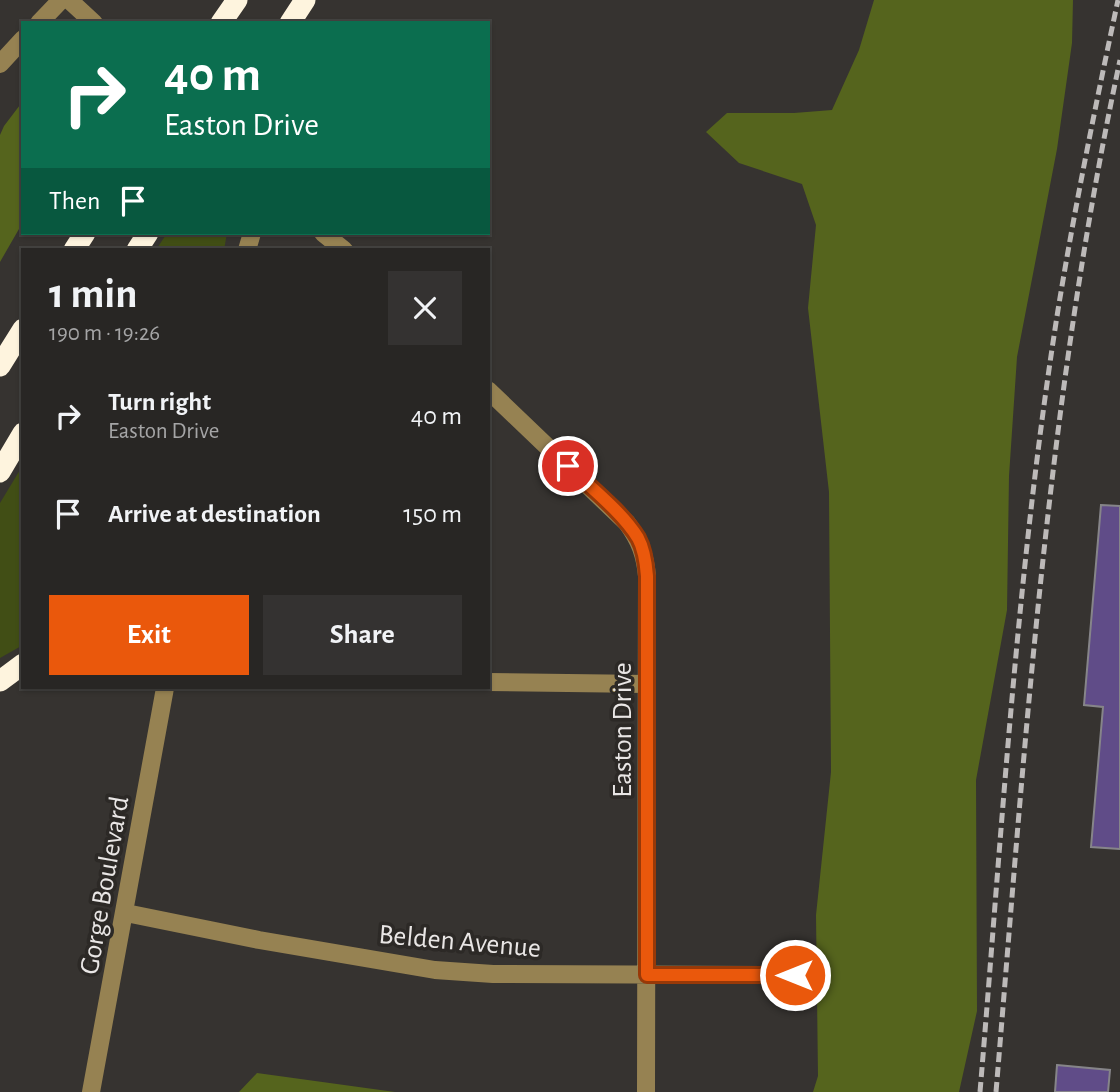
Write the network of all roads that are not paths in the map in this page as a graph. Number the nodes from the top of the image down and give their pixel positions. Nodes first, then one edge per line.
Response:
1 (61, 0) edge
2 (69, 0) edge
3 (237, 0) edge
4 (305, 0) edge
5 (41, 21) edge
6 (92, 21) edge
7 (222, 21) edge
8 (291, 21) edge
9 (21, 41) edge
10 (0, 64) edge
11 (325, 235) edge
12 (342, 248) edge
13 (21, 332) edge
14 (0, 366) edge
15 (490, 392) edge
16 (21, 436) edge
17 (0, 472) edge
18 (21, 665) edge
19 (0, 681) edge
20 (490, 682) edge
21 (647, 684) junction
22 (165, 689) edge
23 (126, 913) junction
24 (647, 975) junction
25 (795, 975) dead end
26 (91, 1092) edge
27 (646, 1092) edge

1 - 5 street
2 - 6 street
3 - 7 highway
4 - 8 highway
9 - 10 street
11 - 12 street
13 - 14 highway
15 - 21 street, Easton Drive
16 - 17 highway
18 - 19 highway
20 - 21 street
21 - 24 street, Easton Drive
22 - 23 street, Gorge Boulevard
23 - 24 street, Belden Avenue
23 - 26 street, Gorge Boulevard
24 - 25 street, Belden Avenue
24 - 27 street, Easton Drive

